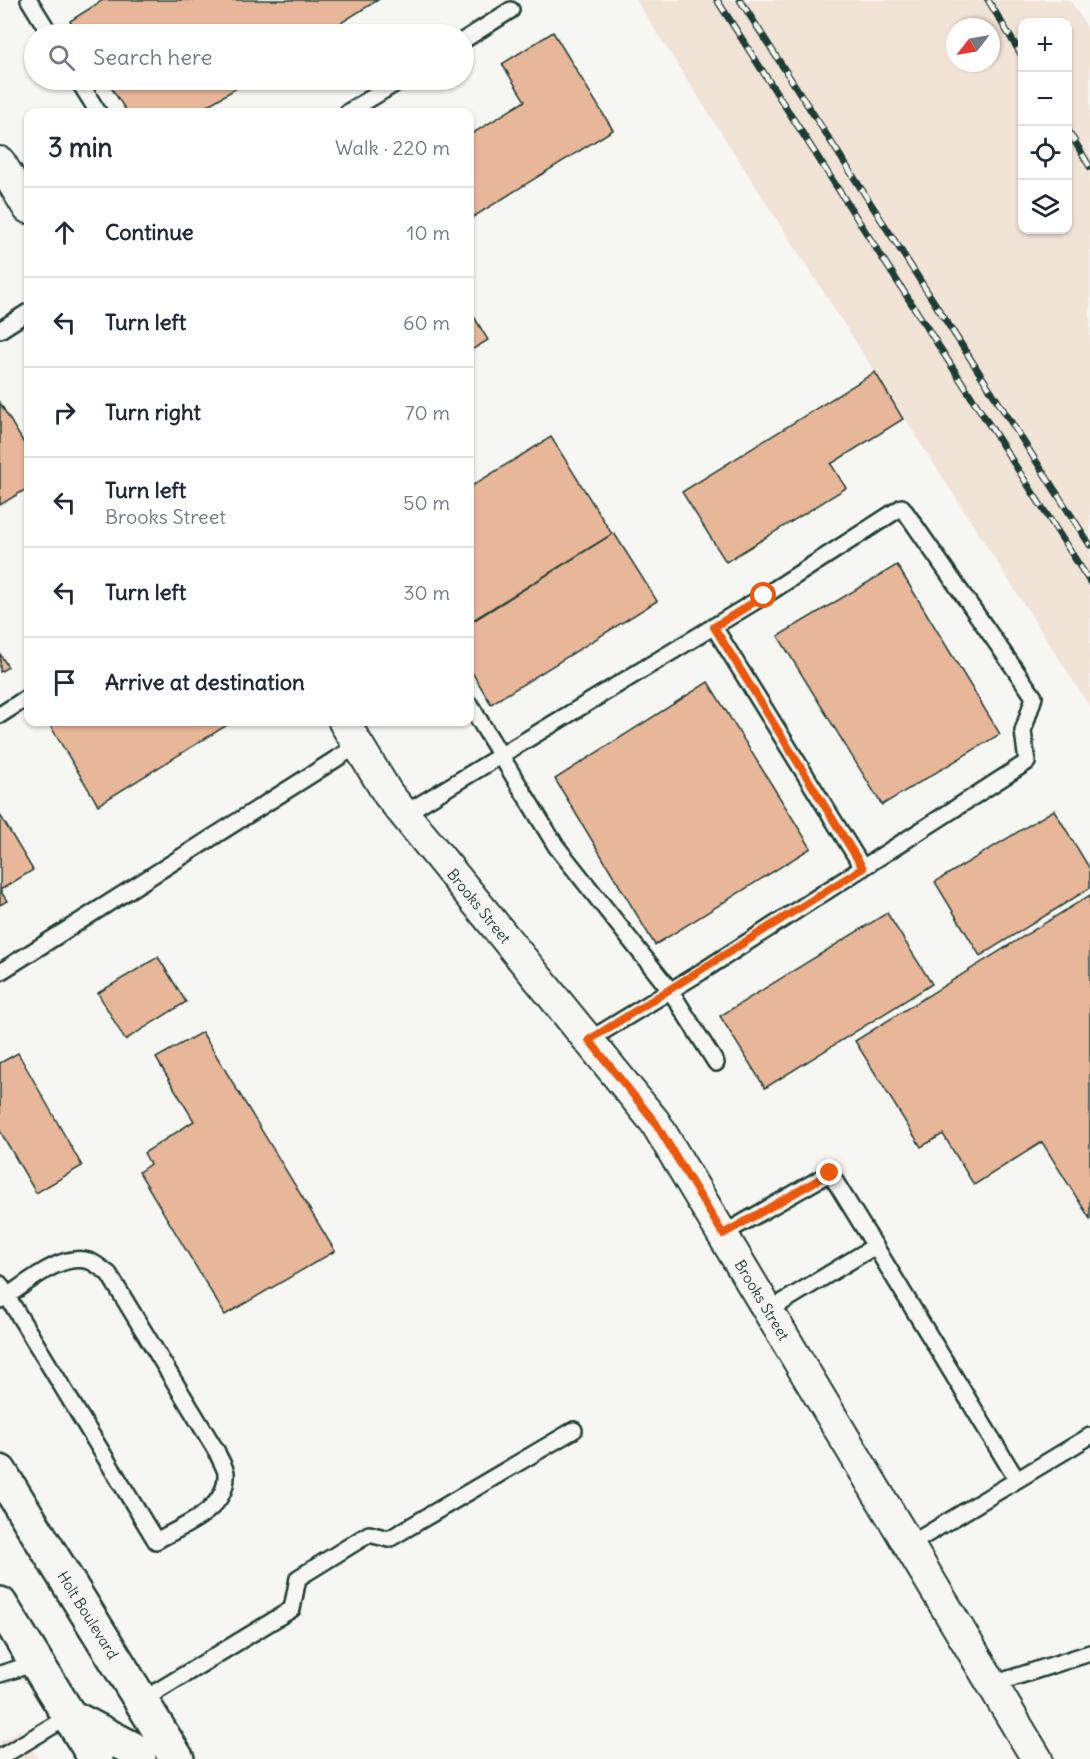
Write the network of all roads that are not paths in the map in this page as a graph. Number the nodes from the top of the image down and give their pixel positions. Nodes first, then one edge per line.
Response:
1 (30, 0) edge
2 (511, 10) dead end
3 (44, 24) edge
4 (474, 34) edge
5 (84, 90) edge
6 (384, 90) edge
7 (96, 108) edge
8 (355, 108) edge
9 (0, 162) edge
10 (24, 201) edge
11 (24, 315) edge
12 (0, 330) edge
13 (714, 627) junction
14 (24, 700) edge
15 (474, 712) edge
16 (0, 715) edge
17 (351, 733) edge
18 (501, 756) junction
19 (405, 814) junction
20 (863, 868) junction
21 (0, 972) edge
22 (670, 990) junction
23 (589, 1040) junction
24 (716, 1063) dead end
25 (723, 1234) junction
26 (875, 1246) junction
27 (2, 1293) edge
28 (768, 1311) junction
29 (574, 1430) dead end
30 (1090, 1436) edge
31 (0, 1472) edge
32 (1017, 1480) junction
33 (909, 1545) junction
34 (0, 1604) edge
35 (1090, 1653) edge
36 (36, 1663) junction
37 (0, 1674) edge
38 (993, 1684) junction
39 (141, 1701) junction
40 (69, 1716) junction
41 (1, 1758) edge
42 (96, 1759) edge
43 (139, 1759) edge
44 (177, 1759) edge
45 (1037, 1759) edge

1 - 3 lane
2 - 4 lane
5 - 7 lane
6 - 8 lane
9 - 10 street
11 - 12 lane
13 - 18 lane
13 - 20 lane
13 - 20 lane
14 - 16 lane
15 - 18 lane
17 - 19 street, Brooks Street
17 - 21 lane
18 - 19 lane
18 - 22 lane
19 - 23 street, Brooks Street
20 - 22 lane
22 - 23 lane
22 - 24 lane
23 - 25 street, Brooks Street
25 - 26 lane
25 - 28 street, Brooks Street
26 - 28 lane
26 - 32 lane
27 - 27 lane
28 - 33 street, Brooks Street
29 - 39 lane
30 - 32 lane
31 - 39 main road, Holt Boulevard
32 - 33 lane
33 - 38 street, Brooks Street
34 - 36 main road
35 - 38 lane
36 - 37 lane
36 - 40 main road
38 - 45 street, Brooks Street
39 - 44 main road, Holt Boulevard
40 - 41 lane
40 - 42 main road
40 - 43 main road

